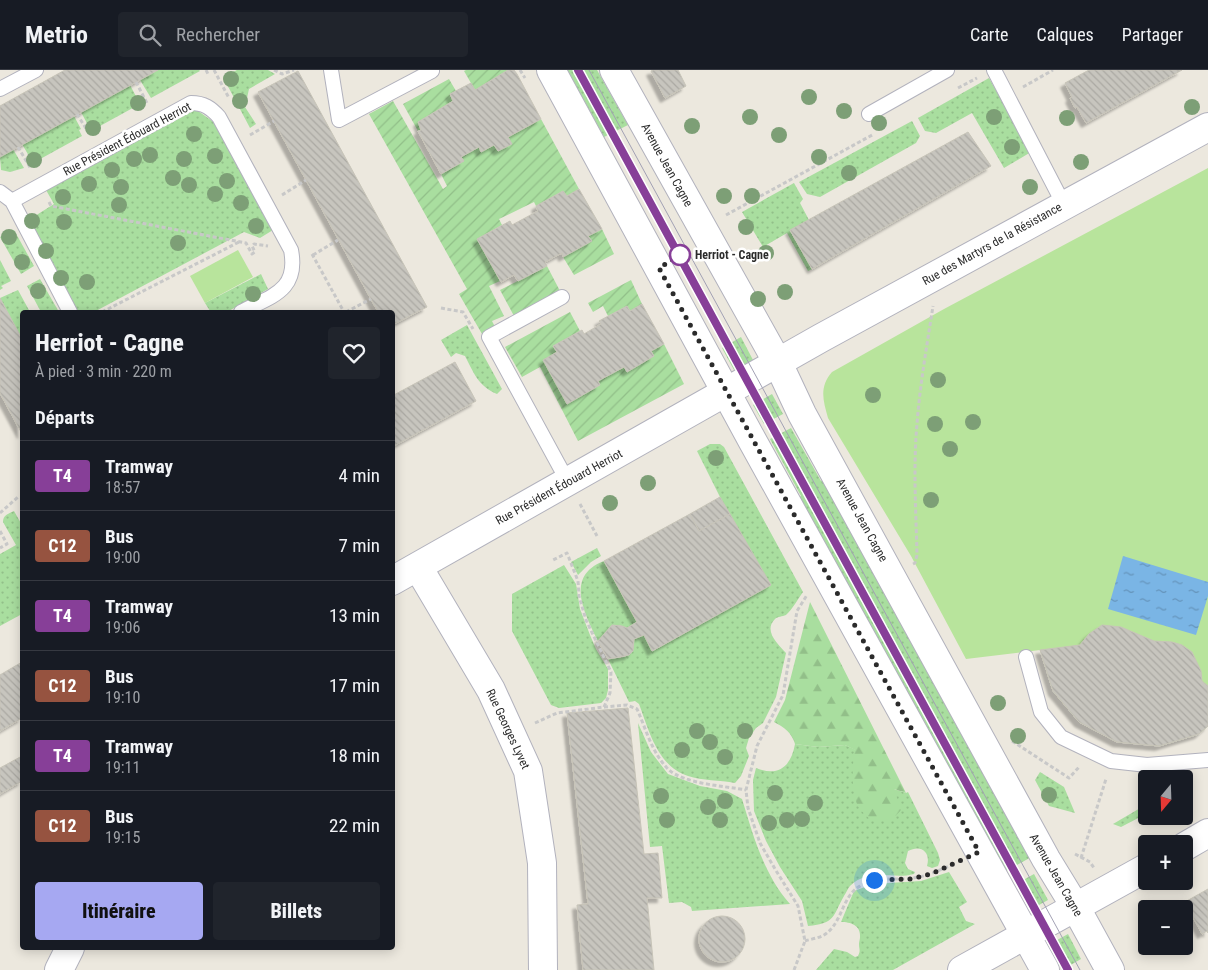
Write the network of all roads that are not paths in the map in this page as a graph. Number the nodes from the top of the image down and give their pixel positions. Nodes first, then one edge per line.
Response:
1 (36, 70) edge
2 (331, 70) edge
3 (551, 70) edge
4 (614, 70) edge
5 (947, 70) edge
6 (432, 71) edge
7 (988, 72) edge
8 (0, 89) edge
9 (869, 114) dead end
10 (1208, 127) edge
11 (0, 192) edge
12 (12, 201) junction
13 (1064, 205) junction
14 (562, 297) dead end
15 (69, 310) edge
16 (245, 310) edge
17 (778, 363) junction
18 (726, 393) junction
19 (568, 482) junction
20 (418, 567) junction
21 (395, 579) edge
22 (1026, 657) dead end
23 (1208, 760) edge
24 (1208, 833) edge
25 (1193, 842) edge
26 (1138, 873) edge
27 (1076, 908) junction
28 (1026, 936) junction
29 (69, 950) edge
30 (59, 970) edge
31 (543, 970) edge
32 (962, 970) edge
33 (1044, 970) edge
34 (1110, 970) edge

1 - 8 lane
2 - 6 lane
3 - 18 street
4 - 17 street, Avenue Jean Cagne
5 - 9 lane
7 - 13 lane
10 - 13 street, Rue des Martyrs de la Résistance
11 - 12 lane
12 - 15 lane
12 - 16 lane, Rue Président Édouard Herriot
13 - 17 street, Rue des Martyrs de la Résistance
14 - 19 lane
17 - 18 street, Rue des Martyrs de la Résistance
17 - 27 street, Avenue Jean Cagne
18 - 19 street, Rue Président Édouard Herriot
18 - 28 street
19 - 20 street, Rue Président Édouard Herriot
20 - 21 street, Rue Président Édouard Herriot
20 - 31 street, Rue Georges Lyvet
22 - 23 lane
24 - 25 street
26 - 27 street
27 - 28 street
27 - 34 street, Avenue Jean Cagne
28 - 32 street
28 - 33 street
29 - 30 street

